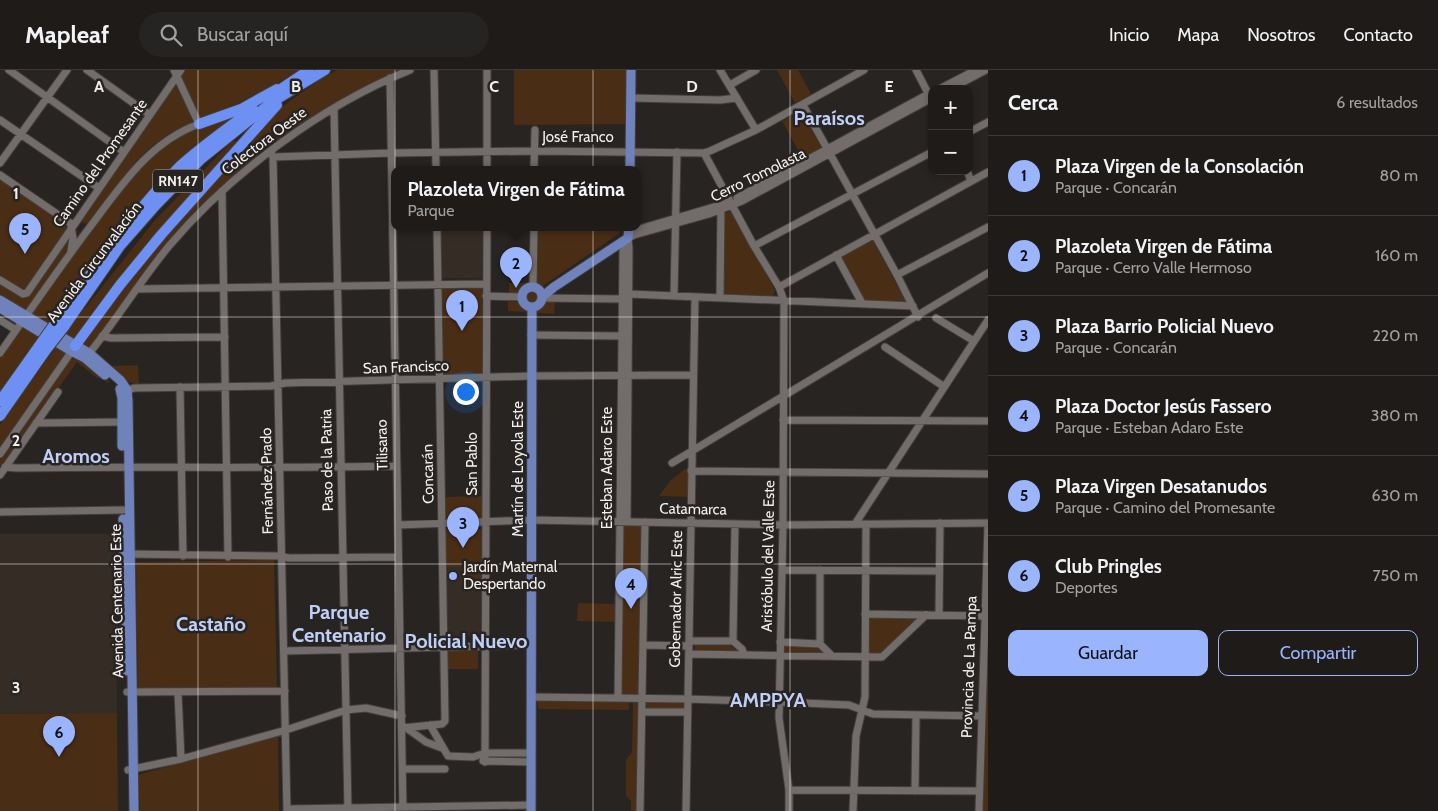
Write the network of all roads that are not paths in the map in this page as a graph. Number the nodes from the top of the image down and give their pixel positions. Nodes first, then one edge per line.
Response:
1 (9, 70) edge
2 (67, 70) edge
3 (87, 70) edge
4 (167, 70) edge
5 (309, 70) edge
6 (325, 70) edge
7 (410, 70) edge
8 (434, 70) edge
9 (487, 70) edge
10 (631, 70) edge
11 (720, 70) edge
12 (756, 70) edge
13 (864, 70) edge
14 (916, 70) edge
15 (976, 70) edge
16 (986, 70) edge
17 (177, 72) edge
18 (390, 78) junction
19 (294, 84) junction
20 (730, 84) junction
21 (947, 85) edge
22 (958, 85) edge
23 (928, 92) edge
24 (48, 97) junction
25 (631, 98) junction
26 (737, 98) junction
27 (928, 99) edge
28 (803, 104) junction
29 (334, 108) junction
30 (150, 115) junction
31 (0, 120) edge
32 (988, 122) edge
33 (199, 124) junction
34 (535, 130) dead end
35 (756, 130) junction
36 (973, 130) edge
37 (21, 134) junction
38 (535, 151) junction
39 (630, 151) junction
40 (829, 151) junction
41 (124, 152) junction
42 (435, 152) junction
43 (487, 152) junction
44 (677, 152) junction
45 (391, 153) junction
46 (704, 153) junction
47 (272, 154) junction
48 (928, 154) edge
49 (335, 155) junction
50 (0, 163) edge
51 (391, 166) edge
52 (436, 166) edge
53 (487, 166) edge
54 (534, 166) edge
55 (630, 166) edge
56 (988, 172) edge
57 (0, 175) edge
58 (969, 175) edge
59 (971, 181) junction
60 (99, 188) junction
61 (222, 191) junction
62 (852, 195) junction
63 (731, 204) junction
64 (721, 207) junction
65 (675, 221) junction
66 (94, 222) junction
67 (73, 225) junction
68 (988, 227) edge
69 (641, 229) edge
70 (392, 231) edge
71 (437, 231) edge
72 (487, 231) edge
73 (534, 231) edge
74 (628, 232) edge
75 (874, 234) junction
76 (754, 246) junction
77 (70, 254) junction
78 (836, 255) junction
79 (988, 273) edge
80 (897, 275) junction
81 (0, 280) edge
82 (486, 284) junction
83 (393, 285) junction
84 (438, 285) junction
85 (276, 286) junction
86 (338, 286) junction
87 (779, 286) junction
88 (224, 287) junction
89 (137, 289) junction
90 (539, 293) junction
91 (629, 294) junction
92 (486, 296) junction
93 (674, 296) junction
94 (522, 297) junction
95 (695, 297) junction
96 (720, 298) junction
97 (622, 299) junction
98 (0, 300) edge
99 (784, 301) junction
100 (862, 303) junction
101 (913, 306) junction
102 (532, 307) junction
103 (0, 308) edge
104 (918, 317) junction
105 (936, 318) dead end
106 (0, 320) edge
107 (988, 320) edge
108 (21, 323) junction
109 (531, 335) junction
110 (102, 336) junction
111 (622, 336) junction
112 (225, 337) junction
113 (974, 341) junction
114 (885, 347) dead end
115 (43, 348) junction
116 (73, 349) junction
117 (0, 353) edge
118 (87, 356) junction
119 (625, 374) junction
120 (692, 375) junction
121 (531, 376) junction
122 (486, 378) junction
123 (440, 379) junction
124 (394, 380) junction
125 (339, 382) junction
126 (279, 385) junction
127 (226, 386) junction
128 (944, 386) junction
129 (180, 387) junction
130 (124, 391) junction
131 (58, 392) dead end
132 (783, 398) junction
133 (0, 401) edge
134 (0, 416) edge
135 (783, 420) junction
136 (920, 421) junction
137 (988, 421) edge
138 (125, 422) junction
139 (36, 423) junction
140 (691, 453) junction
141 (0, 454) edge
142 (672, 463) dead end
143 (396, 466) junction
144 (5, 467) junction
145 (126, 467) junction
146 (280, 467) junction
147 (341, 467) junction
148 (181, 468) junction
149 (227, 468) junction
150 (691, 471) junction
151 (783, 472) junction
152 (887, 473) junction
153 (988, 474) edge
154 (0, 475) edge
155 (124, 510) junction
156 (0, 512) edge
157 (532, 520) junction
158 (486, 522) junction
159 (624, 522) junction
160 (645, 522) junction
161 (690, 523) junction
162 (940, 523) junction
163 (442, 524) junction
164 (735, 524) junction
165 (854, 524) junction
166 (866, 524) junction
167 (988, 524) edge
168 (398, 525) junction
169 (783, 525) junction
170 (127, 554) junction
171 (183, 556) junction
172 (228, 557) junction
173 (282, 557) junction
174 (343, 557) junction
175 (398, 557) junction
176 (782, 570) junction
177 (820, 570) junction
178 (865, 570) junction
179 (939, 571) junction
180 (865, 614) junction
181 (939, 614) junction
182 (926, 615) junction
183 (984, 616) junction
184 (734, 641) junction
185 (780, 642) junction
186 (643, 644) junction
187 (820, 644) junction
188 (532, 645) junction
189 (486, 646) junction
190 (445, 647) junction
191 (689, 647) junction
192 (401, 648) junction
193 (345, 649) junction
194 (284, 651) junction
195 (744, 654) junction
196 (780, 654) junction
197 (832, 656) junction
198 (864, 656) junction
199 (285, 691) junction
200 (130, 692) junction
201 (178, 693) junction
202 (531, 697) junction
203 (618, 698) junction
204 (642, 698) junction
205 (688, 699) junction
206 (779, 702) junction
207 (862, 709) junction
208 (346, 710) junction
209 (642, 712) junction
210 (688, 712) junction
211 (402, 716) junction
212 (916, 716) junction
213 (982, 716) junction
214 (430, 725) junction
215 (404, 728) junction
216 (286, 730) junction
217 (442, 748) junction
218 (485, 753) junction
219 (473, 757) junction
220 (531, 758) junction
221 (181, 759) junction
222 (485, 762) junction
223 (445, 768) dead end
224 (403, 769) junction
225 (130, 770) junction
226 (789, 790) junction
227 (853, 790) junction
228 (915, 791) junction
229 (980, 791) junction
230 (531, 808) edge
231 (403, 809) edge
232 (456, 809) edge
233 (287, 810) edge
234 (348, 810) edge
235 (128, 811) edge
236 (134, 811) edge
237 (640, 811) edge
238 (686, 811) edge
239 (789, 811) edge
240 (853, 811) edge
241 (979, 811) edge

1 - 24 street
2 - 24 street
3 - 30 street
4 - 17 street
5 - 19 highway, Avenida Circunvalación / RN147
6 - 19 highway, Avenida Circunvalación / RN147
7 - 18 street, Colectora Oeste
8 - 42 street
9 - 43 street
10 - 25 main road
11 - 20 street
12 - 20 street
13 - 28 street, José Franco
14 - 23 street
15 - 21 street
16 - 22 street
17 - 30 street, Camino del Promesante
17 - 33 street
18 - 29 street, Colectora Oeste
18 - 45 street, Tilisarao
19 - 33 highway
19 - 115 highway, Avenida Circunvalación / RN147, bridge
19 - 116 highway
20 - 26 street
24 - 37 street
24 - 41 street
25 - 26 street
25 - 39 main road
26 - 35 street
27 - 40 street, Cerro Tomolasta
28 - 35 street, José Franco
28 - 40 street
29 - 47 street, Colectora Oeste
29 - 49 street, Paso de la Patria
30 - 41 street, Camino del Promesante
31 - 37 street
32 - 36 street
33 - 66 street
34 - 38 street
35 - 46 street, José Franco
37 - 50 street
37 - 60 street
38 - 39 street, José Franco
38 - 43 street, José Franco
38 - 54 street
39 - 44 street, José Franco
39 - 55 main road
40 - 62 street
40 - 63 street, Cerro Tomolasta
41 - 60 street, Camino del Promesante
42 - 43 street, José Franco
42 - 45 street, José Franco
42 - 52 street
43 - 53 street
44 - 46 street, José Franco
44 - 65 street
45 - 49 street, José Franco
45 - 51 street, Tilisarao
46 - 63 street, Aristóbulo del Valle Este
47 - 49 street, José Franco
47 - 61 street, Colectora Oeste
47 - 85 street, Fernández Prado
48 - 62 street
49 - 86 street, Paso de la Patria
56 - 59 street
57 - 67 street
58 - 59 street
59 - 75 street
60 - 67 street, Camino del Promesante
61 - 88 street
61 - 89 street, Colectora Oeste
62 - 75 street
62 - 76 street
63 - 64 street, Cerro Tomolasta
63 - 76 street, Aristóbulo del Valle Este
64 - 65 street, Cerro Tomolasta
64 - 96 street
65 - 69 street, Cerro Tomolasta
65 - 93 street
66 - 67 street
66 - 77 street
67 - 77 street
67 - 81 street, Camino del Promesante
68 - 80 street
70 - 83 street, Tilisarao
71 - 84 street, Concarán
72 - 82 street, San Pablo
73 - 90 street
74 - 90 main road, Cerro Tomolasta
74 - 91 street, Esteban Adaro Este
74 - 97 street, Esteban Adaro Este
75 - 78 street
75 - 80 street
76 - 87 street, Aristóbulo del Valle Este
77 - 108 street
78 - 87 street
78 - 100 street
79 - 104 street
80 - 101 street
82 - 84 street
82 - 92 street, San Pablo
83 - 84 street
83 - 86 street
83 - 124 street, Tilisarao
84 - 123 street, Concarán
85 - 86 street
85 - 88 street
85 - 126 street, Fernández Prado
86 - 125 street, Paso de la Patria
87 - 99 street, Aristóbulo del Valle Este
88 - 89 street
88 - 112 street
89 - 110 street, Colectora Oeste
90 - 94 main road
90 - 97 street
90 - 102 main road
91 - 93 street
91 - 97 street
91 - 119 street, Esteban Adaro Este
92 - 94 street
92 - 122 street, San Pablo
93 - 95 street
94 - 102 main road
95 - 96 street
95 - 120 street, Gobernador Alric Este
96 - 99 street
97 - 111 street, Esteban Adaro Este
98 - 108 main road
99 - 100 street
99 - 132 street, Aristóbulo del Valle Este
100 - 101 street
101 - 104 street
102 - 109 main road, Martín de Loyola Este
103 - 108 main road
104 - 132 street
105 - 113 street
106 - 108 street
107 - 113 street
108 - 116 main road
108 - 117 street
109 - 111 street
109 - 121 main road, Martín de Loyola Este
110 - 112 street
110 - 118 street, Colectora Oeste
111 - 119 street, Esteban Adaro Este
112 - 127 street
113 - 128 street
114 - 128 street
115 - 133 highway, Avenida Circunvalación / RN147
115 - 134 highway, Avenida Circunvalación / RN147
116 - 118 main road
116 - 141 street
118 - 130 main road
119 - 120 street, San Francisco
119 - 121 street, San Francisco
119 - 159 street, Esteban Adaro Este
120 - 140 street, Gobernador Alric Este
121 - 122 street, San Francisco
121 - 157 main road, Martín de Loyola Este
122 - 123 street, San Francisco
122 - 158 street, San Pablo
123 - 124 street, San Francisco
123 - 163 street, Concarán
124 - 125 street, San Francisco
124 - 143 street, Tilisarao
125 - 126 street, San Francisco
125 - 147 street, Paso de la Patria
126 - 127 street, San Francisco
126 - 146 street, Fernández Prado
127 - 129 street, San Francisco
127 - 149 street
128 - 136 street
129 - 130 street, San Francisco
129 - 148 street
130 - 138 main road, Avenida Centenario Este
131 - 139 street
132 - 135 street, Aristóbulo del Valle Este
132 - 140 street
135 - 136 street
135 - 151 street, Aristóbulo del Valle Este
136 - 137 street
136 - 152 street
138 - 139 street
138 - 145 main road, Avenida Centenario Este
139 - 144 street
140 - 142 street
140 - 150 street, Gobernador Alric Este
143 - 147 street
143 - 168 street, Tilisarao
144 - 145 street
144 - 154 street
145 - 148 street
145 - 155 main road, Avenida Centenario Este
145 - 170 main road, Avenida Centenario Este
146 - 147 street
146 - 149 street
146 - 173 street, Fernández Prado
147 - 174 street, Paso de la Patria
148 - 149 street
148 - 171 street
149 - 172 street
150 - 151 street
150 - 161 street, Gobernador Alric Este
151 - 152 street
151 - 169 street, Aristóbulo del Valle Este
152 - 153 street
152 - 165 street
155 - 156 street
155 - 170 main road, Avenida Centenario Este
157 - 158 street, Catamarca
157 - 159 street, Catamarca
157 - 188 main road, Martín de Loyola Este
158 - 163 street, Catamarca
158 - 189 street, San Pablo
159 - 160 street, Catamarca
159 - 203 street, Esteban Adaro Este
160 - 161 street, Catamarca
160 - 186 street
161 - 164 street, Catamarca
161 - 191 street, Gobernador Alric Este
162 - 166 street, Catamarca
162 - 167 street, Catamarca
162 - 179 street
163 - 168 street, Catamarca
163 - 190 street, Concarán
164 - 169 street, Catamarca
164 - 184 street
165 - 166 street, Catamarca
165 - 169 street, Catamarca
166 - 178 street
167 - 183 street, Provincia de La Pampa
168 - 175 street, Tilisarao
169 - 176 street, Aristóbulo del Valle Este
170 - 171 street
170 - 200 main road, Avenida Centenario Este
171 - 172 street
172 - 173 street
173 - 174 street
173 - 194 street, Fernández Prado
174 - 175 street
174 - 193 street, Paso de la Patria
175 - 192 street, Tilisarao
176 - 177 street
176 - 185 street, Aristóbulo del Valle Este
177 - 178 street
177 - 187 street
178 - 179 street
178 - 180 street
179 - 181 street
180 - 182 street
180 - 198 street
181 - 182 street
181 - 183 street
182 - 198 street
183 - 213 street, Provincia de La Pampa
184 - 191 street
184 - 195 street
185 - 187 street
185 - 196 street, Aristóbulo del Valle Este
186 - 191 street
186 - 204 street
187 - 197 street
188 - 189 street
188 - 202 main road, Martín de Loyola Este
189 - 190 street
189 - 218 street, San Pablo
190 - 192 street
190 - 214 street, Concarán
191 - 195 street
191 - 205 street, Gobernador Alric Este
192 - 193 street
192 - 211 street, Tilisarao
193 - 194 street
193 - 208 street, Paso de la Patria
194 - 199 street, Fernández Prado
195 - 196 street
196 - 197 street
196 - 206 street, Aristóbulo del Valle Este
197 - 198 street
198 - 207 street
199 - 201 street
199 - 216 street, Fernández Prado
200 - 201 street
200 - 225 main road, Avenida Centenario Este
201 - 221 street
202 - 203 street
202 - 220 main road, Martín de Loyola Este
203 - 204 street
204 - 205 street
204 - 209 street
205 - 206 street
205 - 210 street, Gobernador Alric Este
206 - 207 street
206 - 226 street, Aristóbulo del Valle Este
207 - 212 street
207 - 227 street
208 - 211 street
208 - 216 street
208 - 234 street, Paso de la Patria
209 - 210 street
209 - 237 street
210 - 238 street, Gobernador Alric Este
211 - 215 street, Tilisarao
212 - 213 street
212 - 228 street
213 - 229 street, Provincia de La Pampa
214 - 215 street
214 - 217 street
215 - 217 street
215 - 224 street, Tilisarao
216 - 221 street
216 - 233 street, Fernández Prado
217 - 219 street
218 - 219 street
218 - 220 street
218 - 222 street, San Pablo
219 - 222 street
220 - 222 street
220 - 230 main road, Martín de Loyola Este
221 - 225 street
223 - 224 street
224 - 231 street, Tilisarao
225 - 235 main road, Avenida Centenario Este
225 - 236 main road, Avenida Centenario Este
226 - 227 street
226 - 239 street, Aristóbulo del Valle Este
227 - 228 street
227 - 240 street
228 - 229 street
229 - 241 street, Provincia de La Pampa
230 - 232 street
231 - 232 street
231 - 234 street
233 - 234 street

